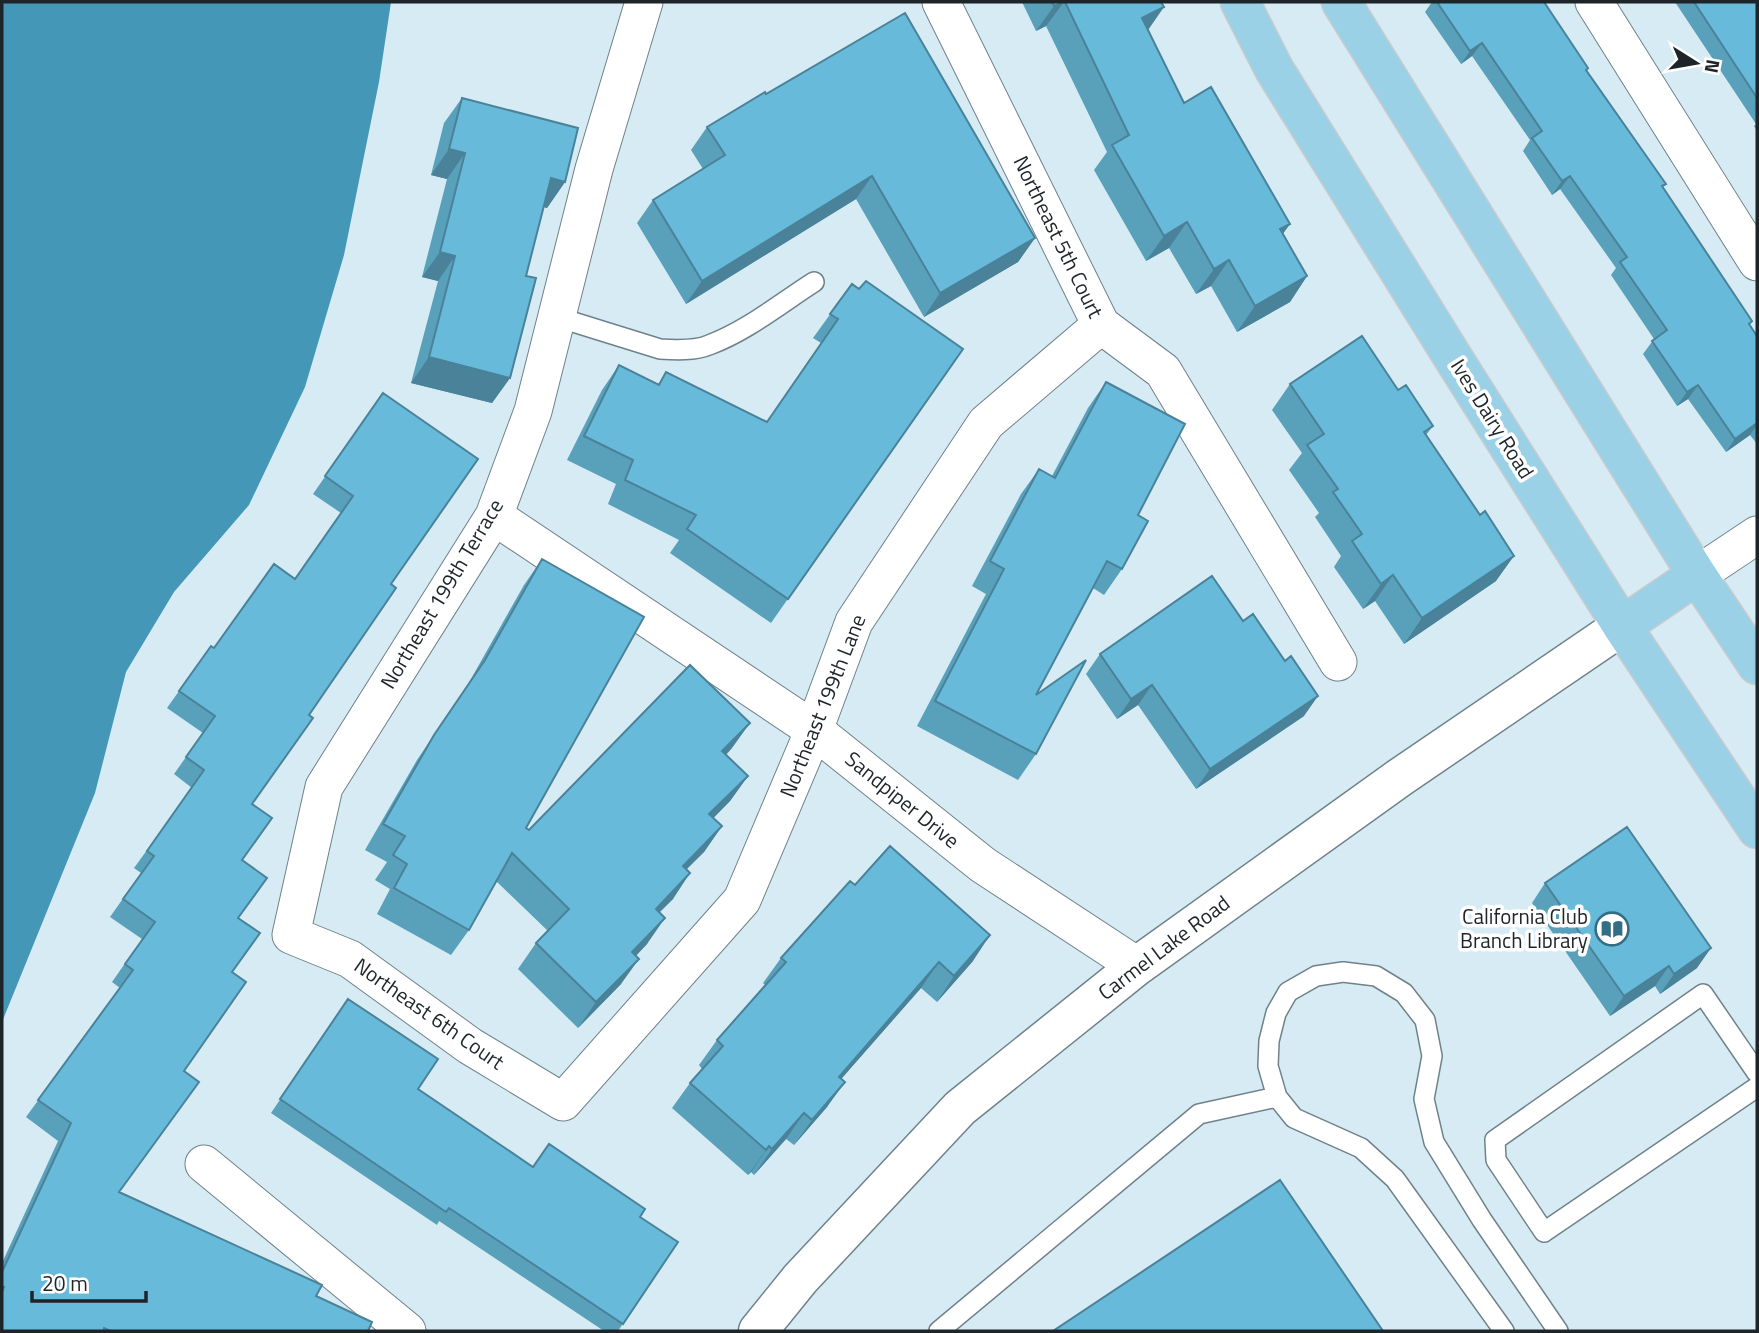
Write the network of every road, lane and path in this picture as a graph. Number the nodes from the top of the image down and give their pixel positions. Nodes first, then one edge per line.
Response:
1 (644, 2) edge
2 (941, 2) edge
3 (1240, 2) edge
4 (1341, 2) edge
5 (1594, 2) edge
6 (1757, 262) edge
7 (814, 282) dead end
8 (557, 317) junction
9 (1101, 325) junction
10 (494, 516) junction
11 (1757, 535) edge
12 (1697, 575) junction
13 (1622, 626) junction
14 (1338, 662) dead end
15 (1757, 666) edge
16 (814, 730) junction
17 (1757, 829) edge
18 (291, 935) joint
19 (1137, 966) junction
20 (1757, 1073) edge
21 (1757, 1087) edge
22 (1277, 1097) junction
23 (563, 1102) joint
24 (204, 1164) dead end
25 (407, 1331) edge
26 (758, 1331) edge
27 (939, 1331) edge
28 (1504, 1331) edge
29 (1558, 1331) edge

1 - 8 street, Northeast 199th Terrace
2 - 9 street, Northeast 5th Court
3 - 13 main road, Ives Dairy Road
4 - 12 main road
5 - 6 street
7 - 8 lane
8 - 10 street, Northeast 199th Terrace
9 - 14 street, Northeast 5th Court
9 - 16 street, Northeast 199th Lane
10 - 16 street, Sandpiper Drive
10 - 18 street, Northeast 199th Terrace
11 - 12 street
12 - 13 main road
12 - 15 main road
13 - 17 main road, Ives Dairy Road
13 - 19 street, Carmel Lake Road
16 - 19 street, Sandpiper Drive
16 - 23 street, Northeast 199th Lane
18 - 23 street, Northeast 6th Court
19 - 26 street, Carmel Lake Road
20 - 21 lane
22 - 27 lane
22 - 28 lane
22 - 29 lane
24 - 25 street

